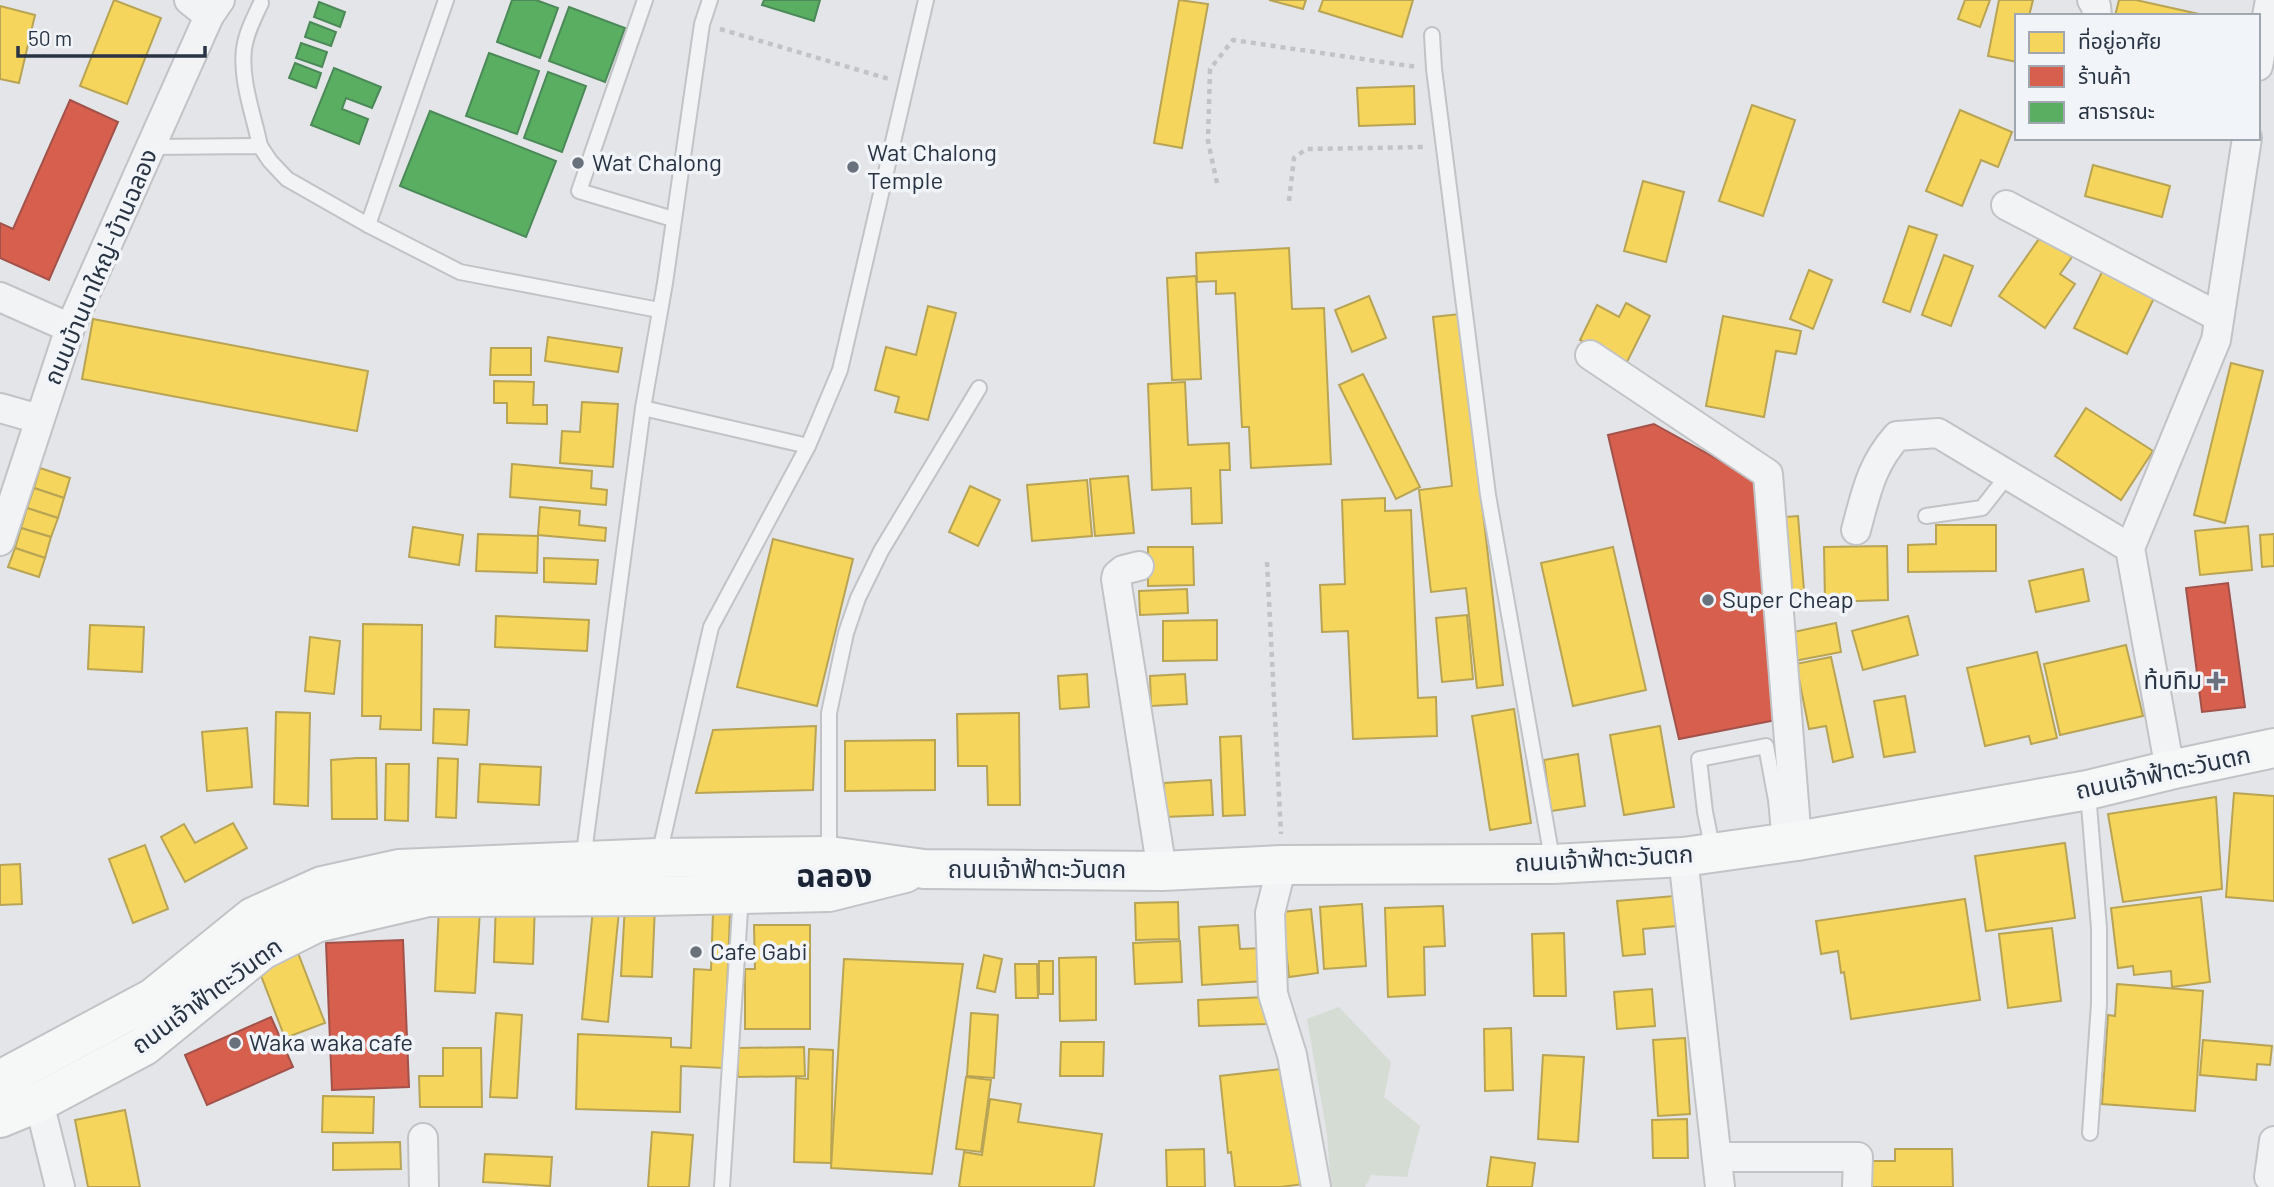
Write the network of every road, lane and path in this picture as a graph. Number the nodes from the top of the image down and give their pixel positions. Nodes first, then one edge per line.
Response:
1 (446, 0) edge
2 (645, 0) edge
3 (926, 0) edge
4 (2270, 0) edge
5 (708, 1) edge
6 (261, 3) dead end
7 (206, 5) edge
8 (702, 24) junction
9 (1432, 34) dead end
10 (2260, 55) edge
11 (1434, 69) junction
12 (906, 84) junction
13 (2247, 140) edge
14 (260, 146) junction
15 (1446, 147) junction
16 (152, 148) junction
17 (1217, 183) dead end
18 (1289, 201) dead end
19 (2006, 205) dead end
20 (673, 219) junction
21 (368, 225) junction
22 (0, 297) edge
23 (659, 310) junction
24 (2219, 317) junction
25 (70, 328) junction
26 (1590, 355) dead end
27 (979, 388) dead end
28 (0, 408) edge
29 (643, 408) junction
30 (39, 419) junction
31 (808, 446) junction
32 (2008, 474) junction
33 (1926, 516) dead end
34 (1856, 530) dead end
35 (0, 541) edge
36 (2130, 548) junction
37 (1267, 562) dead end
38 (1139, 566) dead end
39 (2274, 748) edge
40 (2170, 769) junction
41 (2088, 790) junction
42 (1789, 842) junction
43 (1698, 855) junction
44 (830, 856) junction
45 (658, 858) junction
46 (1553, 864) junction
47 (1282, 865) junction
48 (924, 869) junction
49 (1162, 871) junction
50 (581, 879) junction
51 (741, 894) junction
52 (653, 896) junction
53 (0, 1080) edge
54 (39, 1102) junction
55 (0, 1118) edge
56 (2090, 1133) dead end
57 (423, 1138) dead end
58 (2274, 1141) edge
59 (1717, 1157) junction
60 (2269, 1177) dead end
61 (60, 1187) edge
62 (424, 1187) edge
63 (722, 1187) edge
64 (1316, 1187) edge
65 (1720, 1187) edge
66 (1857, 1187) edge

1 - 21 lane
2 - 20 lane
3 - 12 lane
4 - 10 street
5 - 8 lane
6 - 14 lane
7 - 16 street, ถนนบ้านนาใหญ่-บ้านฉลอง
8 - 12 path
8 - 20 lane
9 - 11 lane
11 - 15 lane
11 - 17 path
12 - 31 lane
13 - 24 street
14 - 16 lane
14 - 21 lane
15 - 18 path
15 - 46 lane
16 - 25 street, ถนนบ้านนาใหญ่-บ้านฉลอง
19 - 24 street
20 - 23 lane
21 - 23 lane
22 - 25 street
23 - 29 lane
24 - 36 street
25 - 30 street, ถนนบ้านนาใหญ่-บ้านฉลอง
26 - 42 street
27 - 44 lane
28 - 30 street
29 - 31 lane
29 - 50 lane
30 - 35 street, ถนนบ้านนาใหญ่-บ้านฉลอง
31 - 45 lane
32 - 33 lane
32 - 34 street
32 - 36 street
36 - 40 street
37 - 47 path
38 - 49 street
39 - 40 main road, ถนนเจ้าฟ้าตะวันตก
40 - 41 main road, ถนนเจ้าฟ้าตะวันตก
41 - 42 main road, ถนนเจ้าฟ้าตะวันตก
41 - 56 lane
42 - 43 main road, ถนนเจ้าฟ้าตะวันตก
42 - 43 lane
43 - 46 main road, ถนนเจ้าฟ้าตะวันตก
43 - 59 street
44 - 45 main road, ถนนเจ้าฟ้าตะวันตก
44 - 48 main road, ถนนเจ้าฟ้าตะวันตก
45 - 50 main road, ถนนเจ้าฟ้าตะวันตก
45 - 52 main road
46 - 47 main road, ถนนเจ้าฟ้าตะวันตก
47 - 49 main road, ถนนเจ้าฟ้าตะวันตก
47 - 64 street
48 - 49 main road, ถนนเจ้าฟ้าตะวันตก
48 - 51 main road, ถนนเจ้าฟ้าตะวันตก
50 - 52 main road, ถนนเจ้าฟ้าตะวันตก
50 - 53 main road, ถนนเจ้าฟ้าตะวันตก
50 - 54 main road, ถนนเจ้าฟ้าตะวันตก
51 - 52 main road, ถนนเจ้าฟ้าตะวันตก
51 - 63 lane
54 - 55 main road, ถนนเจ้าฟ้าตะวันตก
54 - 61 street
57 - 62 street
58 - 60 street
59 - 65 street
59 - 66 street

